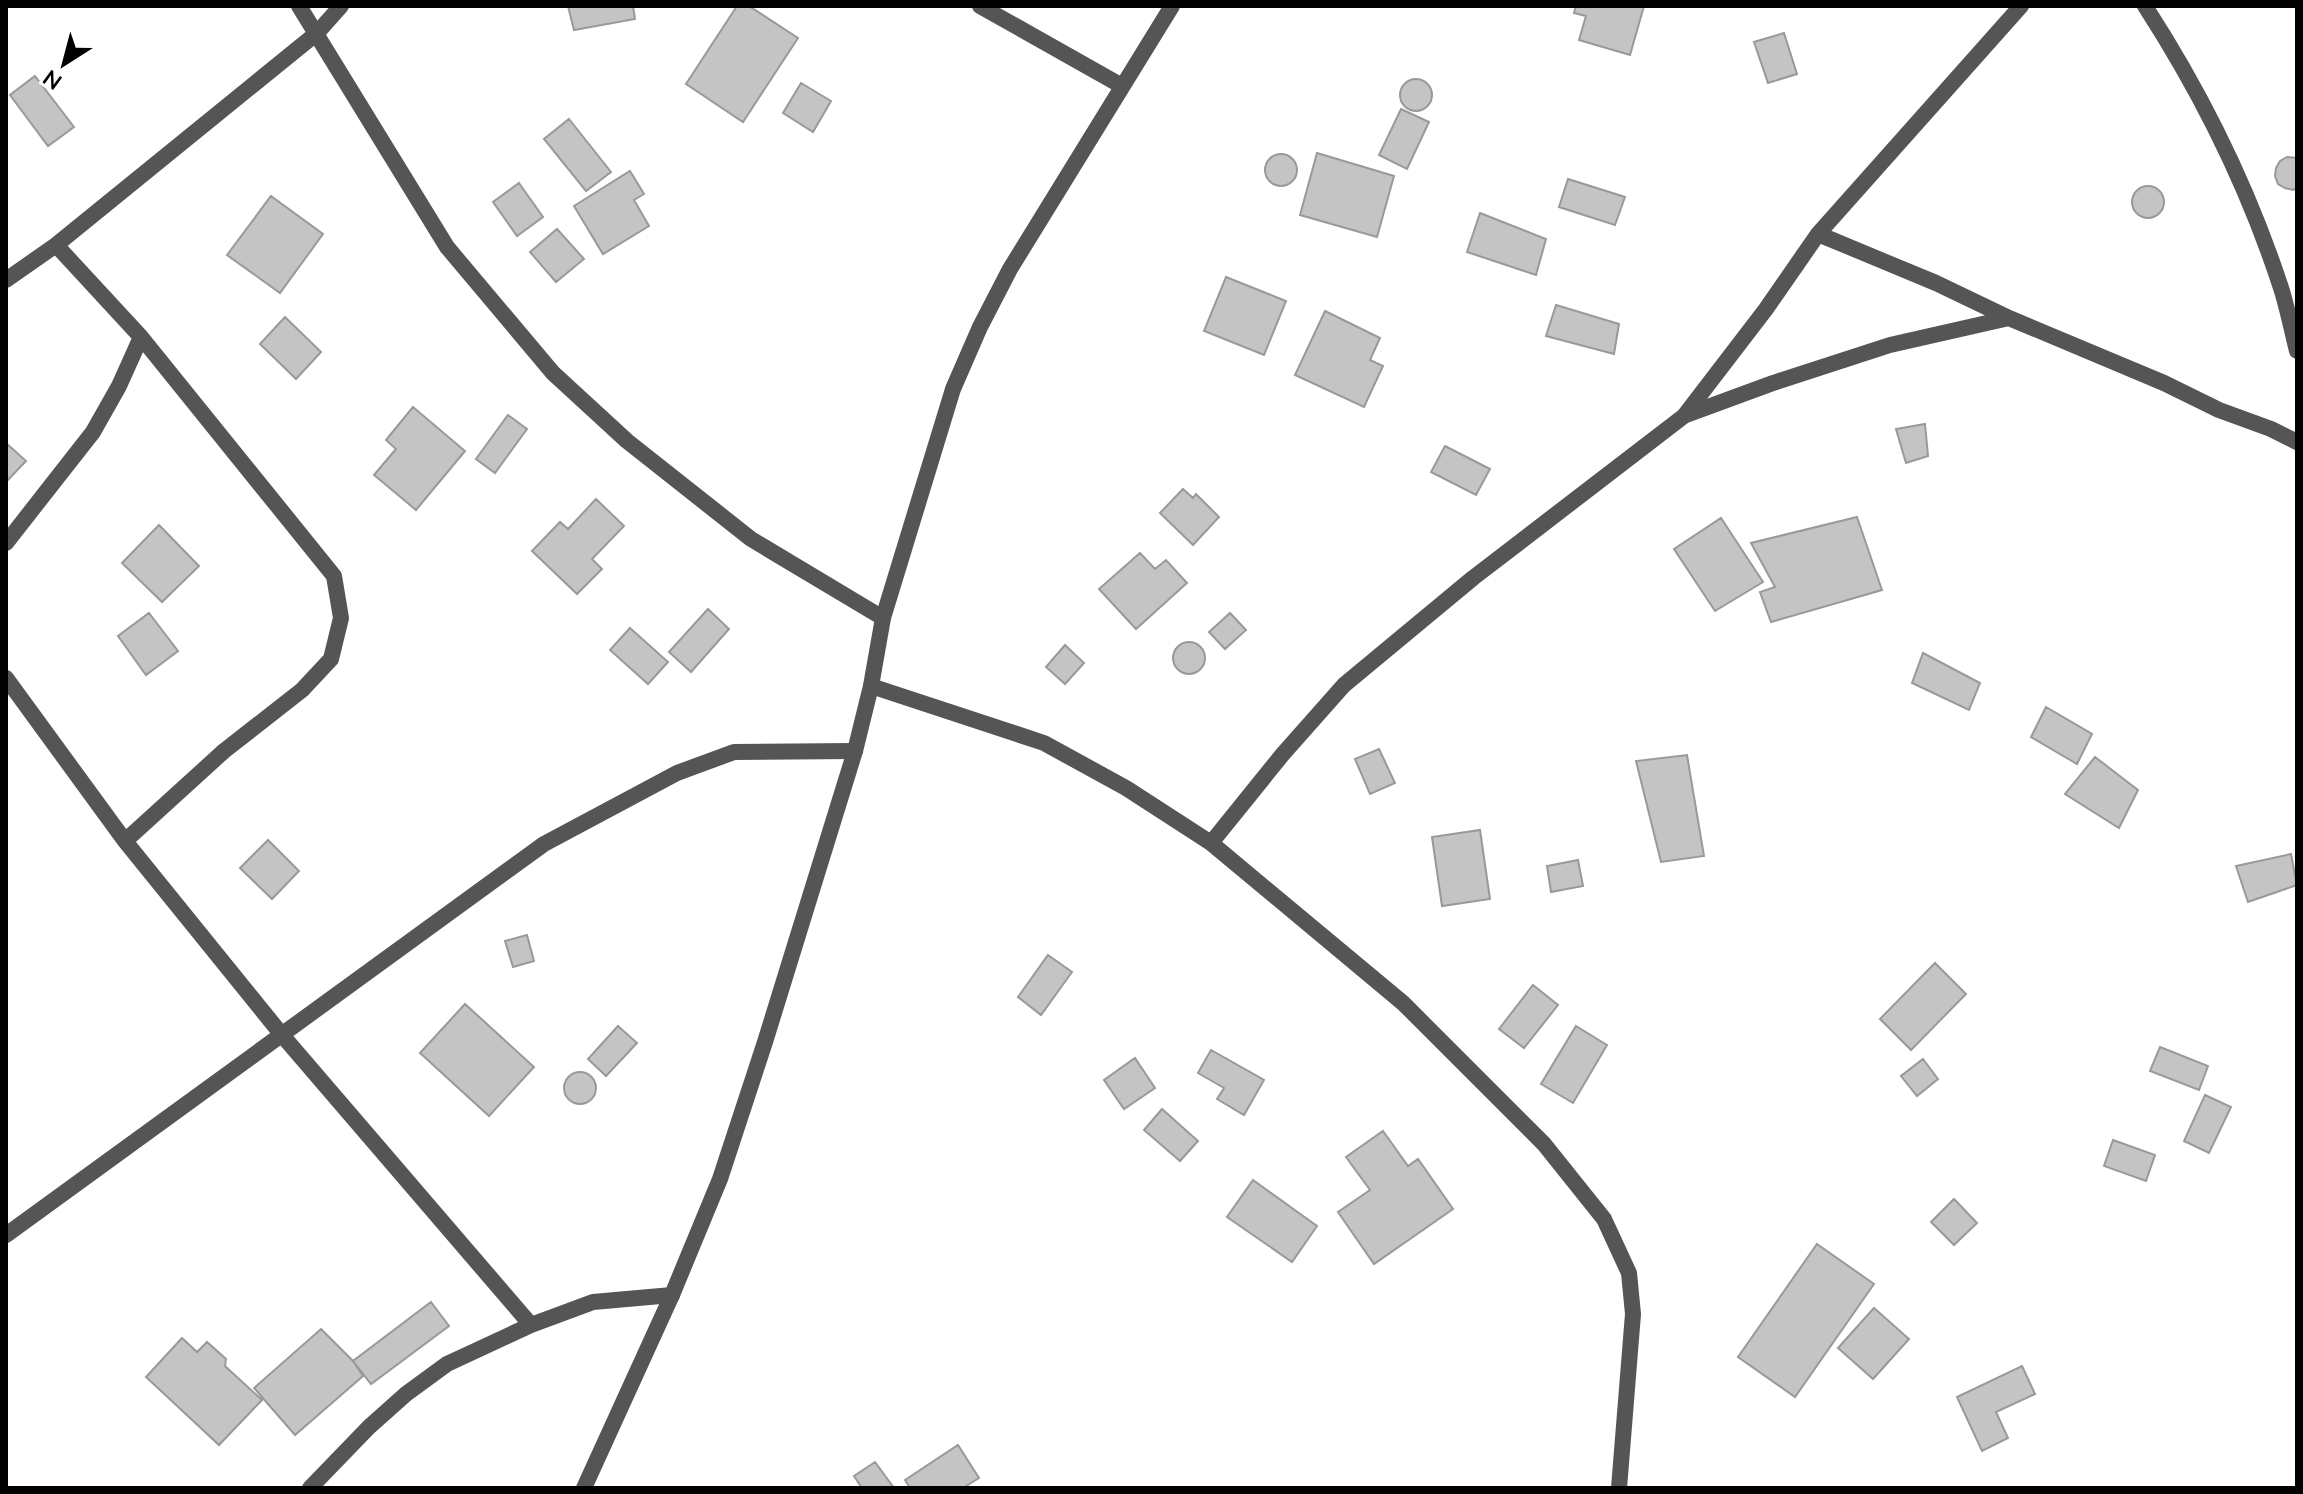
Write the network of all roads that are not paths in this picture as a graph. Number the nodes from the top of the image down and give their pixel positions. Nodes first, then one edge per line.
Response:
1 (299, 6) edge
2 (341, 6) edge
3 (980, 6) edge
4 (1172, 6) edge
5 (2021, 6) edge
6 (2145, 6) edge
7 (317, 33) junction
8 (1122, 86) junction
9 (1818, 234) junction
10 (56, 245) junction
11 (6, 280) edge
12 (2009, 318) junction
13 (141, 337) junction
14 (2297, 351) edge
15 (1684, 416) junction
16 (2297, 442) edge
17 (6, 543) edge
18 (883, 618) junction
19 (6, 678) edge
20 (871, 686) junction
21 (855, 751) junction
22 (125, 841) junction
23 (1211, 843) junction
24 (282, 1035) junction
25 (6, 1235) edge
26 (672, 1295) junction
27 (531, 1325) junction
28 (310, 1488) edge
29 (584, 1488) edge
30 (1619, 1488) edge

1 - 7 street
2 - 7 street
3 - 8 street
4 - 8 street
5 - 9 street
6 - 14 street
7 - 10 street
7 - 18 street
8 - 18 street
9 - 12 street
9 - 15 street
10 - 11 street
10 - 13 street
12 - 15 street
12 - 16 street
13 - 17 street
13 - 22 street
15 - 23 street
18 - 20 street
19 - 22 street
20 - 21 street
20 - 23 street
21 - 24 street
21 - 26 street
22 - 24 street
23 - 30 street
24 - 25 street
24 - 27 street
26 - 27 street
26 - 29 street
27 - 28 street

